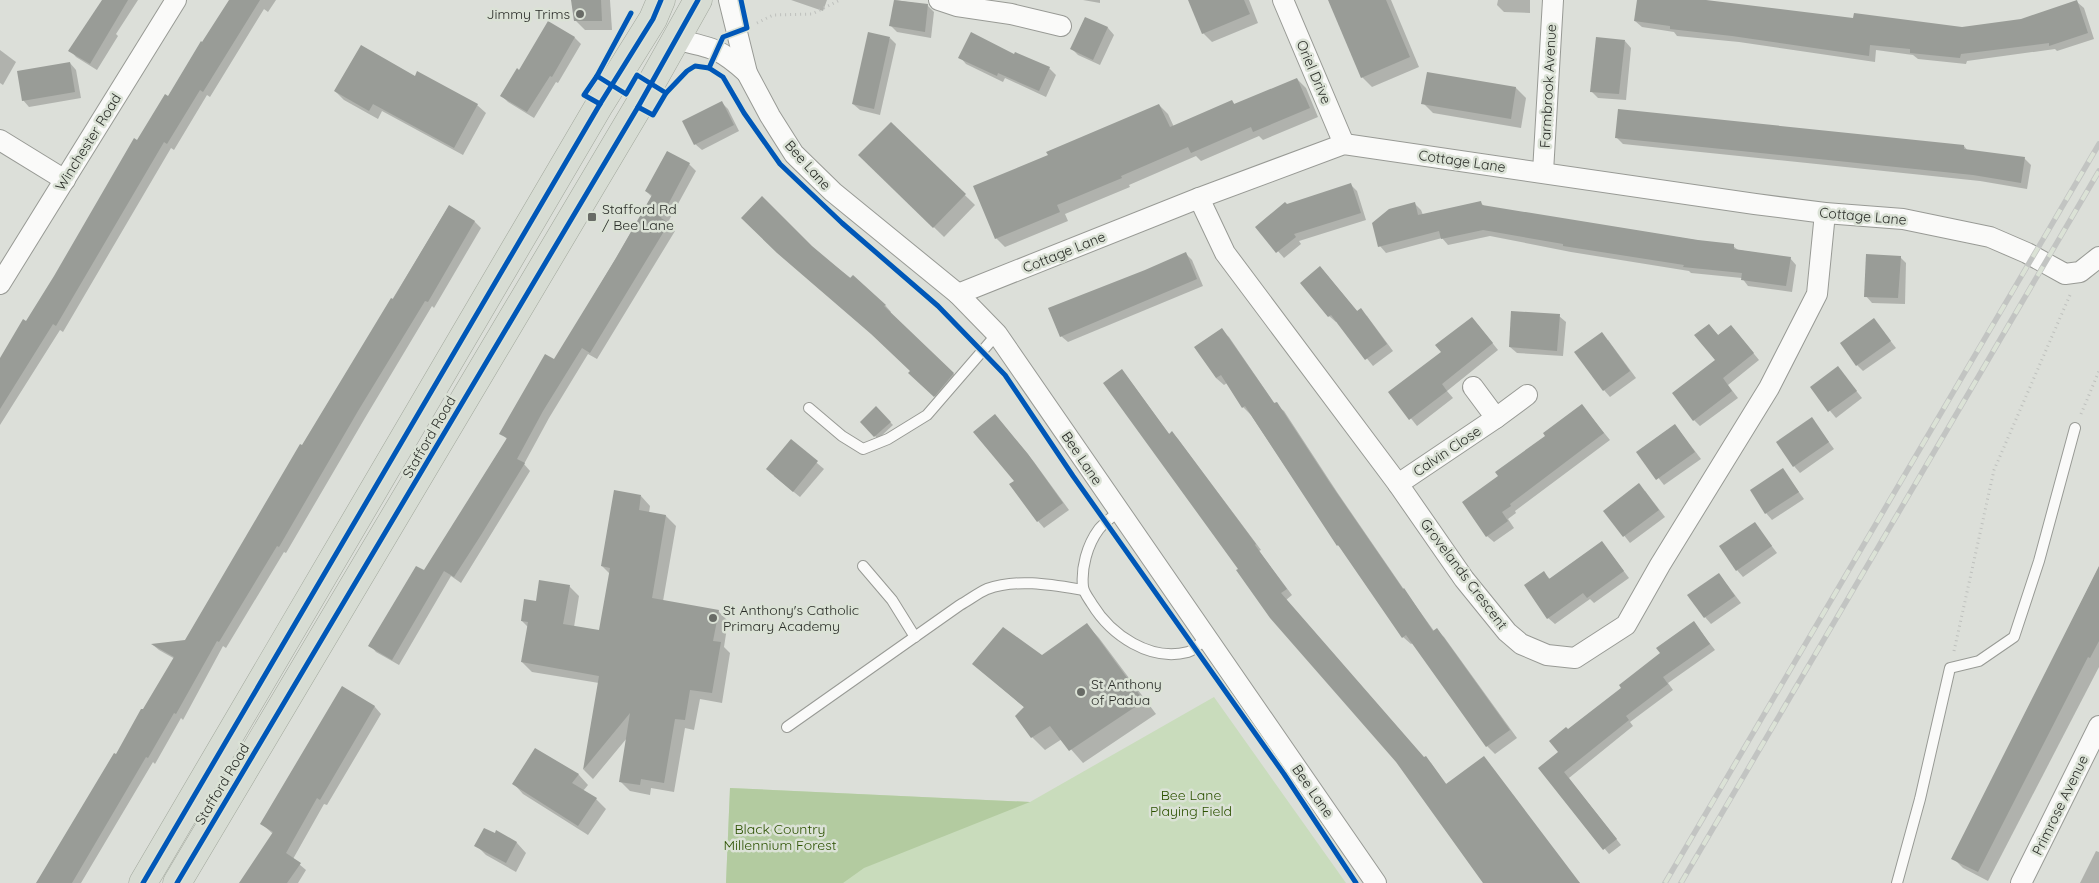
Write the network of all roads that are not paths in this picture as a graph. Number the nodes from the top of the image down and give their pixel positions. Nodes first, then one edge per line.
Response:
1 (176, 0) edge
2 (661, 0) edge
3 (698, 0) edge
4 (729, 0) edge
5 (939, 0) edge
6 (1284, 0) edge
7 (1553, 0) edge
8 (1013, 7) edge
9 (1061, 26) dead end
10 (678, 40) junction
11 (747, 72) junction
12 (0, 140) edge
13 (1344, 144) junction
14 (1543, 172) junction
15 (64, 180) junction
16 (1199, 198) junction
17 (1825, 213) junction
18 (2099, 257) edge
19 (0, 284) edge
20 (958, 294) junction
21 (997, 334) junction
22 (1473, 387) dead end
23 (1527, 395) dead end
24 (809, 408) dead end
25 (1496, 418) junction
26 (2075, 428) road end
27 (1398, 484) junction
28 (1119, 511) junction
29 (863, 566) dead end
30 (1083, 590) junction
31 (914, 637) junction
32 (1206, 638) junction
33 (2099, 726) edge
34 (788, 727) dead end
35 (143, 883) edge
36 (177, 883) edge
37 (1376, 883) edge
38 (1897, 883) edge
39 (2021, 883) edge

1 - 15 street, Winchester Road
2 - 35 highway, Stafford Road
3 - 10 highway, Stafford Road
4 - 11 street, Bee Lane
5 - 8 street
6 - 13 street, Oriel Drive
7 - 14 street, Farmbrook Avenue
8 - 9 street
10 - 11 street, Bee Lane
10 - 36 highway, Stafford Road
11 - 20 street, Bee Lane
12 - 15 street
13 - 14 street, Cottage Lane
13 - 16 street, Cottage Lane
14 - 17 street, Cottage Lane
15 - 19 street, Winchester Road
16 - 20 street, Cottage Lane
16 - 27 street, Grovelands Crescent
17 - 18 street, Cottage Lane
17 - 27 street, Grovelands Crescent
20 - 21 street, Bee Lane
21 - 24 lane
21 - 28 street, Bee Lane
22 - 25 street, Calvin Close
23 - 25 street, Calvin Close
25 - 27 street, Calvin Close
26 - 38 lane
28 - 30 lane
28 - 32 street, Bee Lane
29 - 31 lane
30 - 31 lane
30 - 32 lane
31 - 34 lane
32 - 37 street, Bee Lane
33 - 39 street, Primrose Avenue

